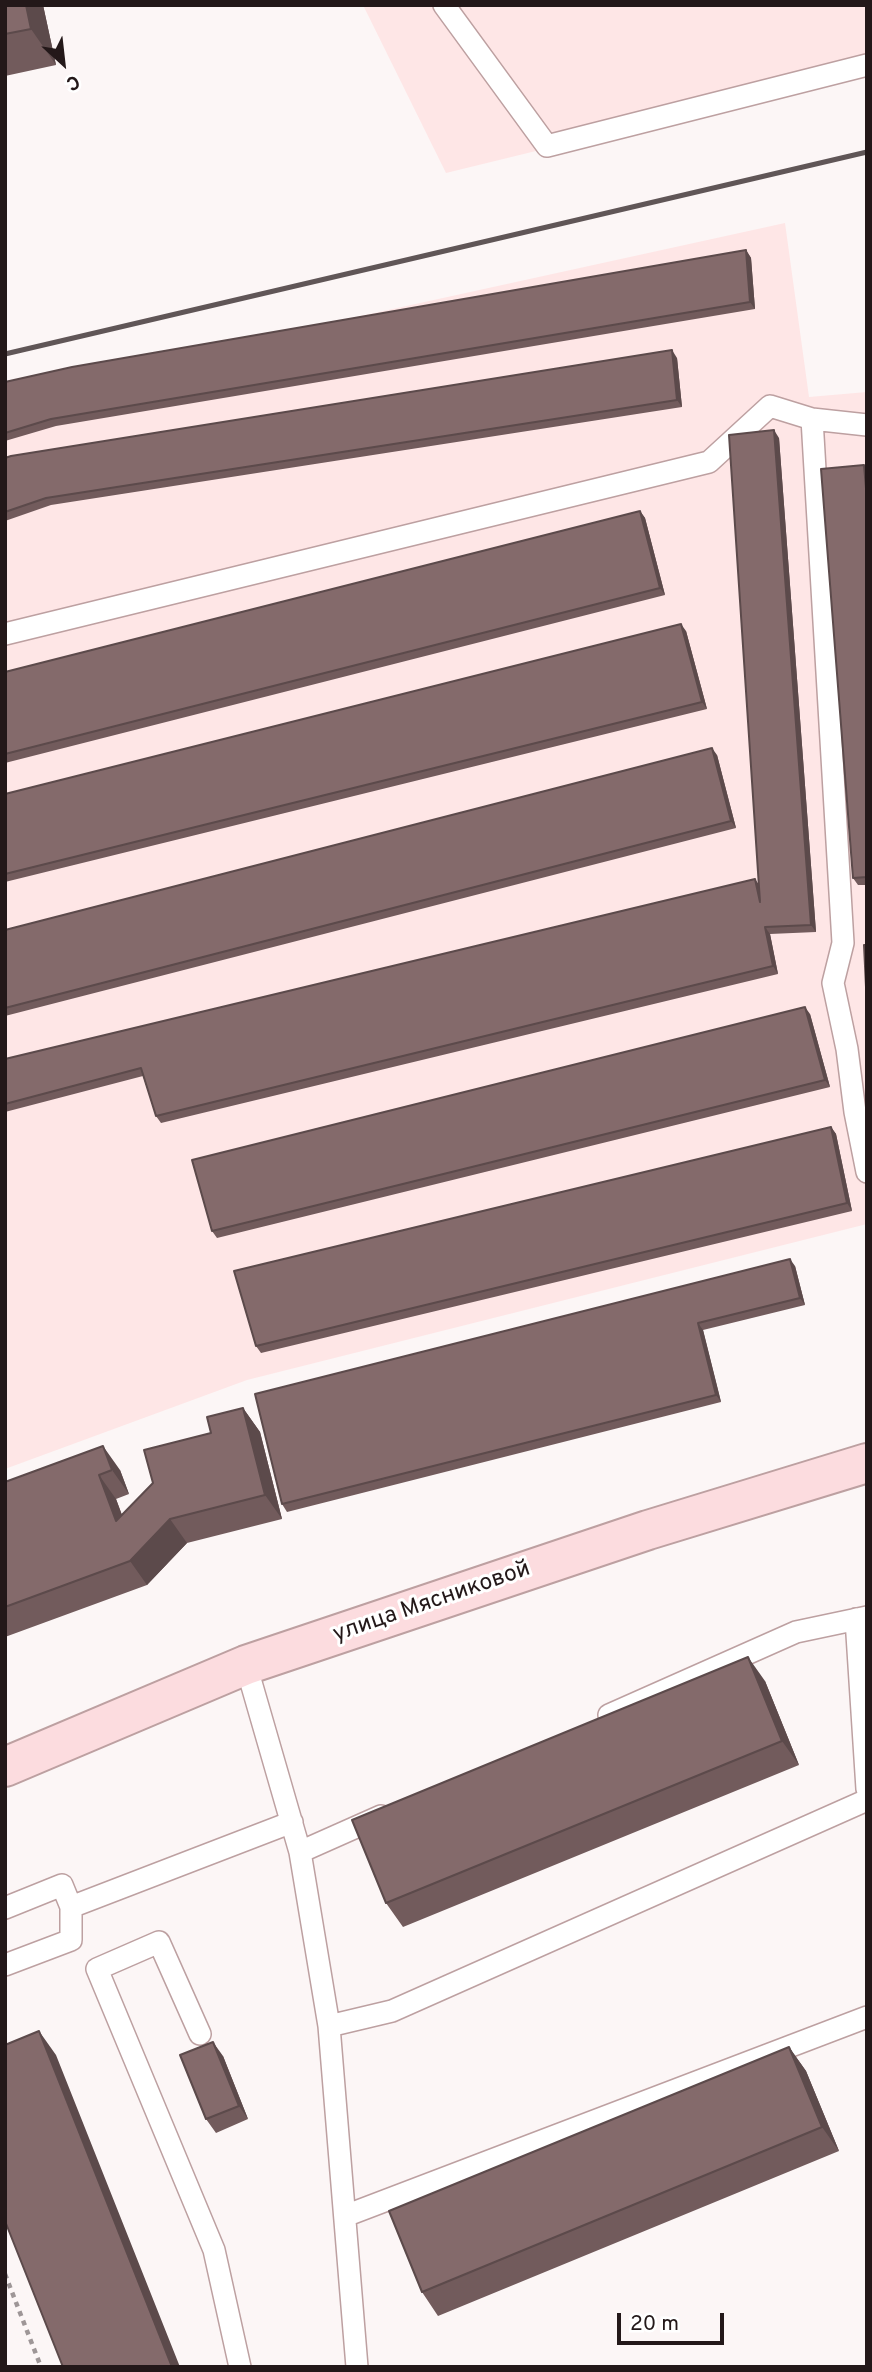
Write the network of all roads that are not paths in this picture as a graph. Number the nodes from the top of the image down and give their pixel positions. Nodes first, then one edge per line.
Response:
1 (444, 5) edge
2 (867, 65) edge
3 (812, 419) junction
4 (867, 425) edge
5 (5, 634) edge
6 (867, 1172) edge
7 (867, 1463) edge
8 (861, 1618) edge
9 (246, 1665) junction
10 (592, 1722) edge
11 (5, 1767) edge
12 (867, 1789) edge
13 (867, 1800) edge
14 (401, 1807) edge
15 (292, 1822) junction
16 (300, 1852) junction
17 (71, 1907) junction
18 (5, 1908) edge
19 (5, 1965) edge
20 (867, 2017) edge
21 (329, 2026) junction
22 (200, 2034) dead end
23 (345, 2216) junction
24 (240, 2367) edge
25 (357, 2367) edge

1 - 2 lane
3 - 4 lane
3 - 5 lane
3 - 6 lane
7 - 9 street, улица Мясниковой
8 - 10 lane
8 - 12 lane
9 - 11 street, улица Мясниковой
9 - 15 lane
13 - 21 lane
14 - 16 lane
15 - 16 lane
15 - 17 lane
16 - 21 lane
17 - 18 lane
17 - 19 lane
20 - 23 lane
21 - 23 lane
22 - 24 lane
23 - 25 lane

